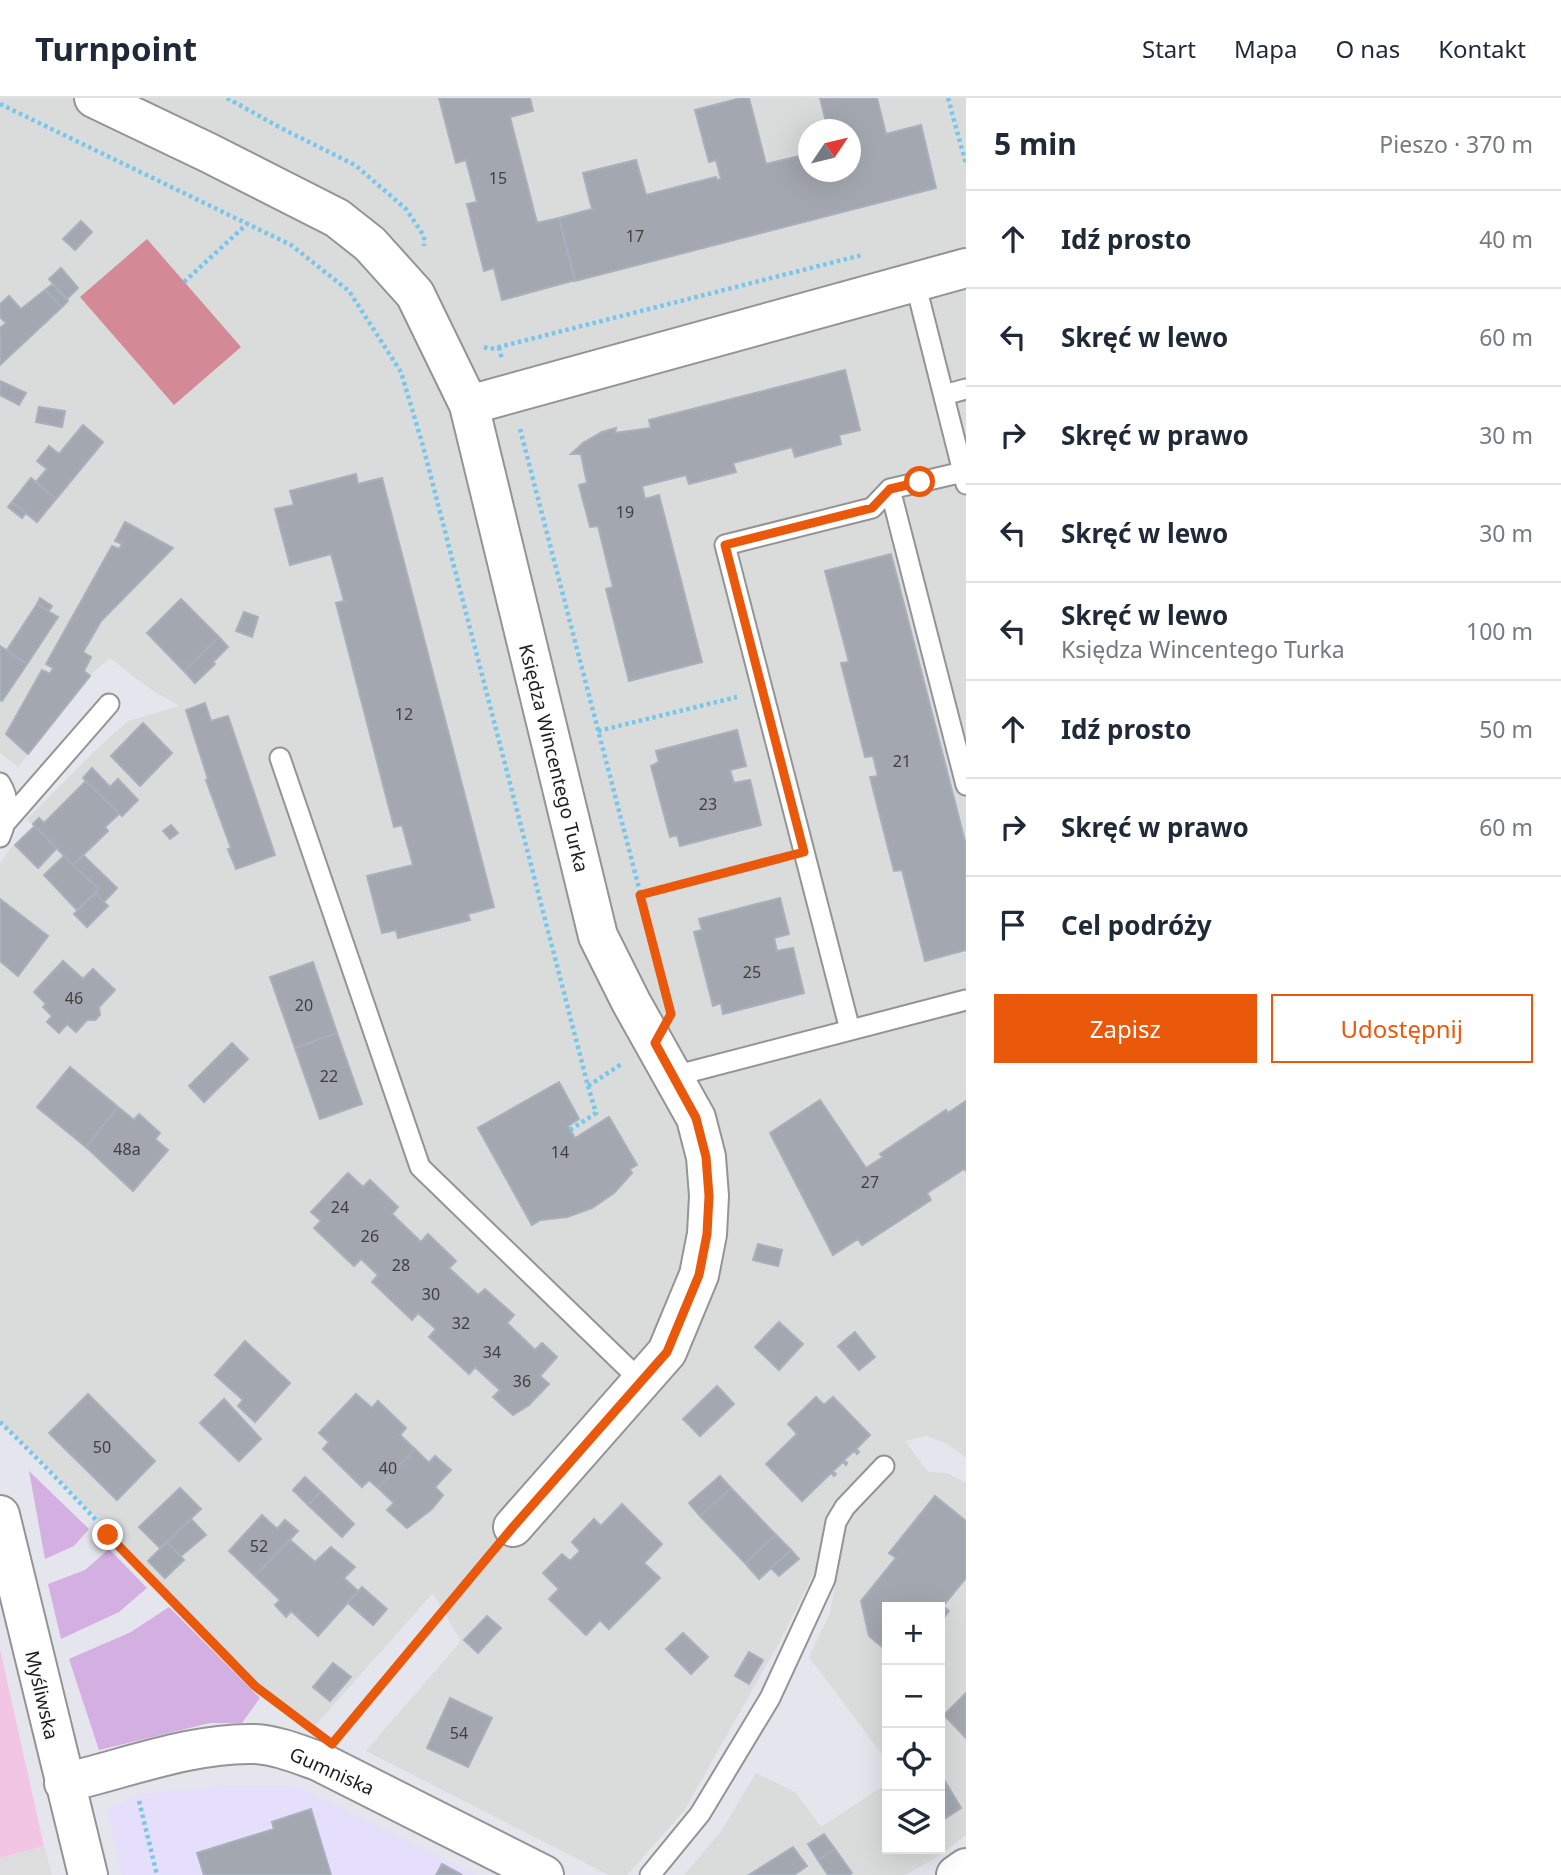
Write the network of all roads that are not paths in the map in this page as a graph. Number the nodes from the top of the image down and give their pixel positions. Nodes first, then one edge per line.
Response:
1 (94, 98) edge
2 (966, 268) edge
3 (915, 282) junction
4 (966, 389) edge
5 (944, 395) junction
6 (468, 405) junction
7 (964, 478) edge
8 (890, 489) junction
9 (109, 704) dead end
10 (280, 758) dead end
11 (0, 783) edge
12 (966, 785) edge
13 (3, 829) edge
14 (966, 1000) edge
15 (850, 1030) junction
16 (674, 1076) junction
17 (642, 1382) junction
18 (884, 1466) dead end
19 (0, 1515) edge
20 (513, 1527) road end
21 (64, 1783) junction
22 (966, 1868) edge
23 (88, 1875) edge
24 (544, 1875) edge
25 (650, 1875) edge
26 (956, 1875) edge

1 - 6 street, Księdza Wincentego Turka
2 - 3 street
3 - 5 lane
3 - 6 street
4 - 5 lane
5 - 7 lane
6 - 16 street, Księdza Wincentego Turka
7 - 8 lane
8 - 12 lane
8 - 15 lane
9 - 13 lane
10 - 17 lane
11 - 13 lane
14 - 15 lane
15 - 16 lane
16 - 17 street, Księdza Wincentego Turka
17 - 20 street, Księdza Wincentego Turka
18 - 25 lane
19 - 21 street, Myśliwska
21 - 23 street, Myśliwska
21 - 24 street, Gumniska
22 - 26 street

